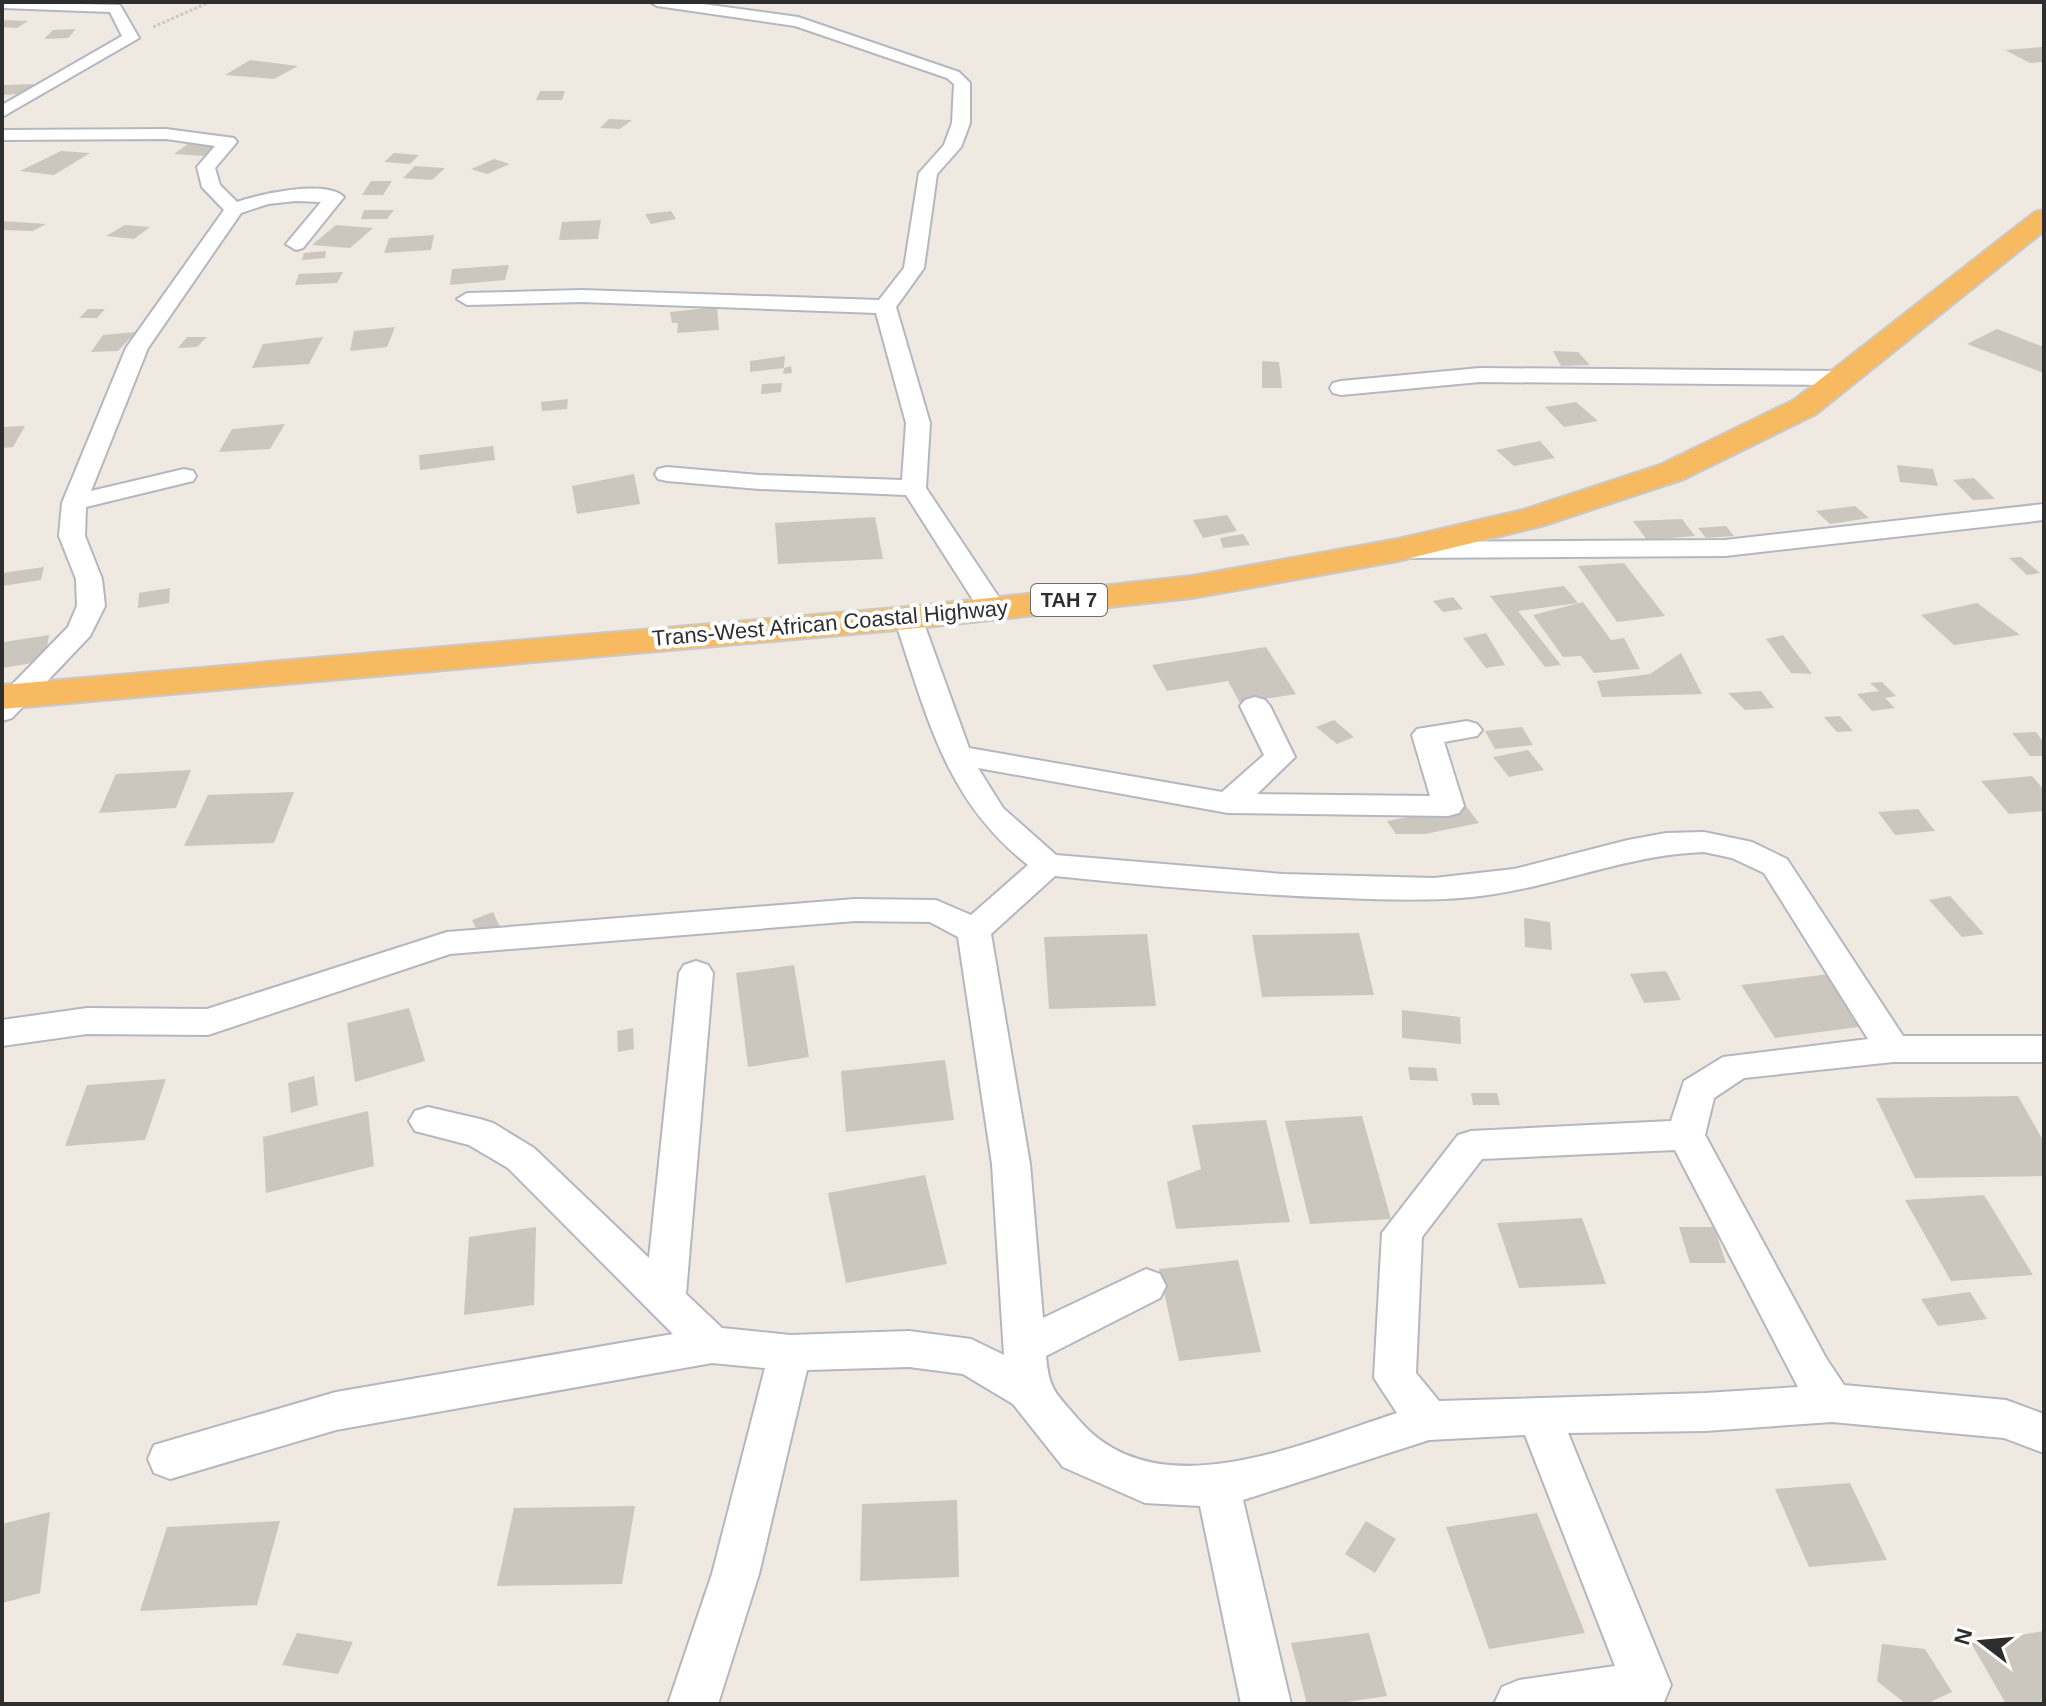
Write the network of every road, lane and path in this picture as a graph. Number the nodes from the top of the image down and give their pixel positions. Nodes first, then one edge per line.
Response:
1 (210, 2) edge
2 (657, 2) edge
3 (2, 4) edge
4 (120, 5) edge
5 (131, 38) junction
6 (2, 112) edge
7 (2, 135) edge
8 (234, 209) junction
9 (2044, 218) edge
10 (296, 244) dead end
11 (467, 299) dead end
12 (885, 307) junction
13 (1839, 378) junction
14 (1341, 388) dead end
15 (667, 474) dead end
16 (184, 476) dead end
17 (914, 488) junction
18 (74, 503) junction
19 (2044, 512) edge
20 (1398, 550) junction
21 (992, 608) junction
22 (908, 618) junction
23 (8, 701) edge
24 (1255, 706) dead end
25 (1467, 730) dead end
26 (958, 755) junction
27 (1228, 803) junction
28 (1048, 865) junction
29 (974, 931) junction
30 (696, 973) dead end
31 (2, 1033) edge
32 (1893, 1049) junction
33 (2044, 1049) edge
34 (428, 1121) dead end
35 (1686, 1135) junction
36 (1146, 1286) dead end
37 (665, 1300) junction
38 (712, 1345) junction
39 (1023, 1348) junction
40 (790, 1353) junction
41 (1028, 1391) junction
42 (1832, 1403) junction
43 (1539, 1415) junction
44 (1429, 1421) junction
45 (2044, 1434) edge
46 (170, 1459) dead end
47 (1218, 1487) junction
48 (693, 1704) edge
49 (1266, 1704) edge
50 (1519, 1704) edge

1 - 5 path
2 - 12 street
3 - 4 street
4 - 5 street
5 - 6 street
7 - 8 street
8 - 10 street
8 - 18 street
9 - 13 highway, Trans-West African Coastal Highway / TAH 7
11 - 12 street
12 - 17 street
13 - 14 street
13 - 20 highway, Trans-West African Coastal Highway / TAH 7
15 - 17 street
16 - 18 street
17 - 21 street
18 - 23 street
19 - 20 street
20 - 21 highway, Trans-West African Coastal Highway / TAH 7
21 - 22 highway, Trans-West African Coastal Highway / TAH 7
22 - 23 highway, Trans-West African Coastal Highway / TAH 7
22 - 26 street
24 - 27 street
25 - 27 street
26 - 27 street
26 - 28 street
28 - 29 street
28 - 32 street
29 - 31 street
29 - 39 street
30 - 37 street
32 - 33 street
32 - 35 street
34 - 37 street
35 - 42 street
35 - 44 street
36 - 39 street
37 - 38 street
38 - 40 street
38 - 46 street
39 - 41 street
40 - 41 street
40 - 48 street
41 - 47 street
42 - 43 street
42 - 45 street
43 - 44 street
43 - 50 street
44 - 47 street
47 - 49 street

